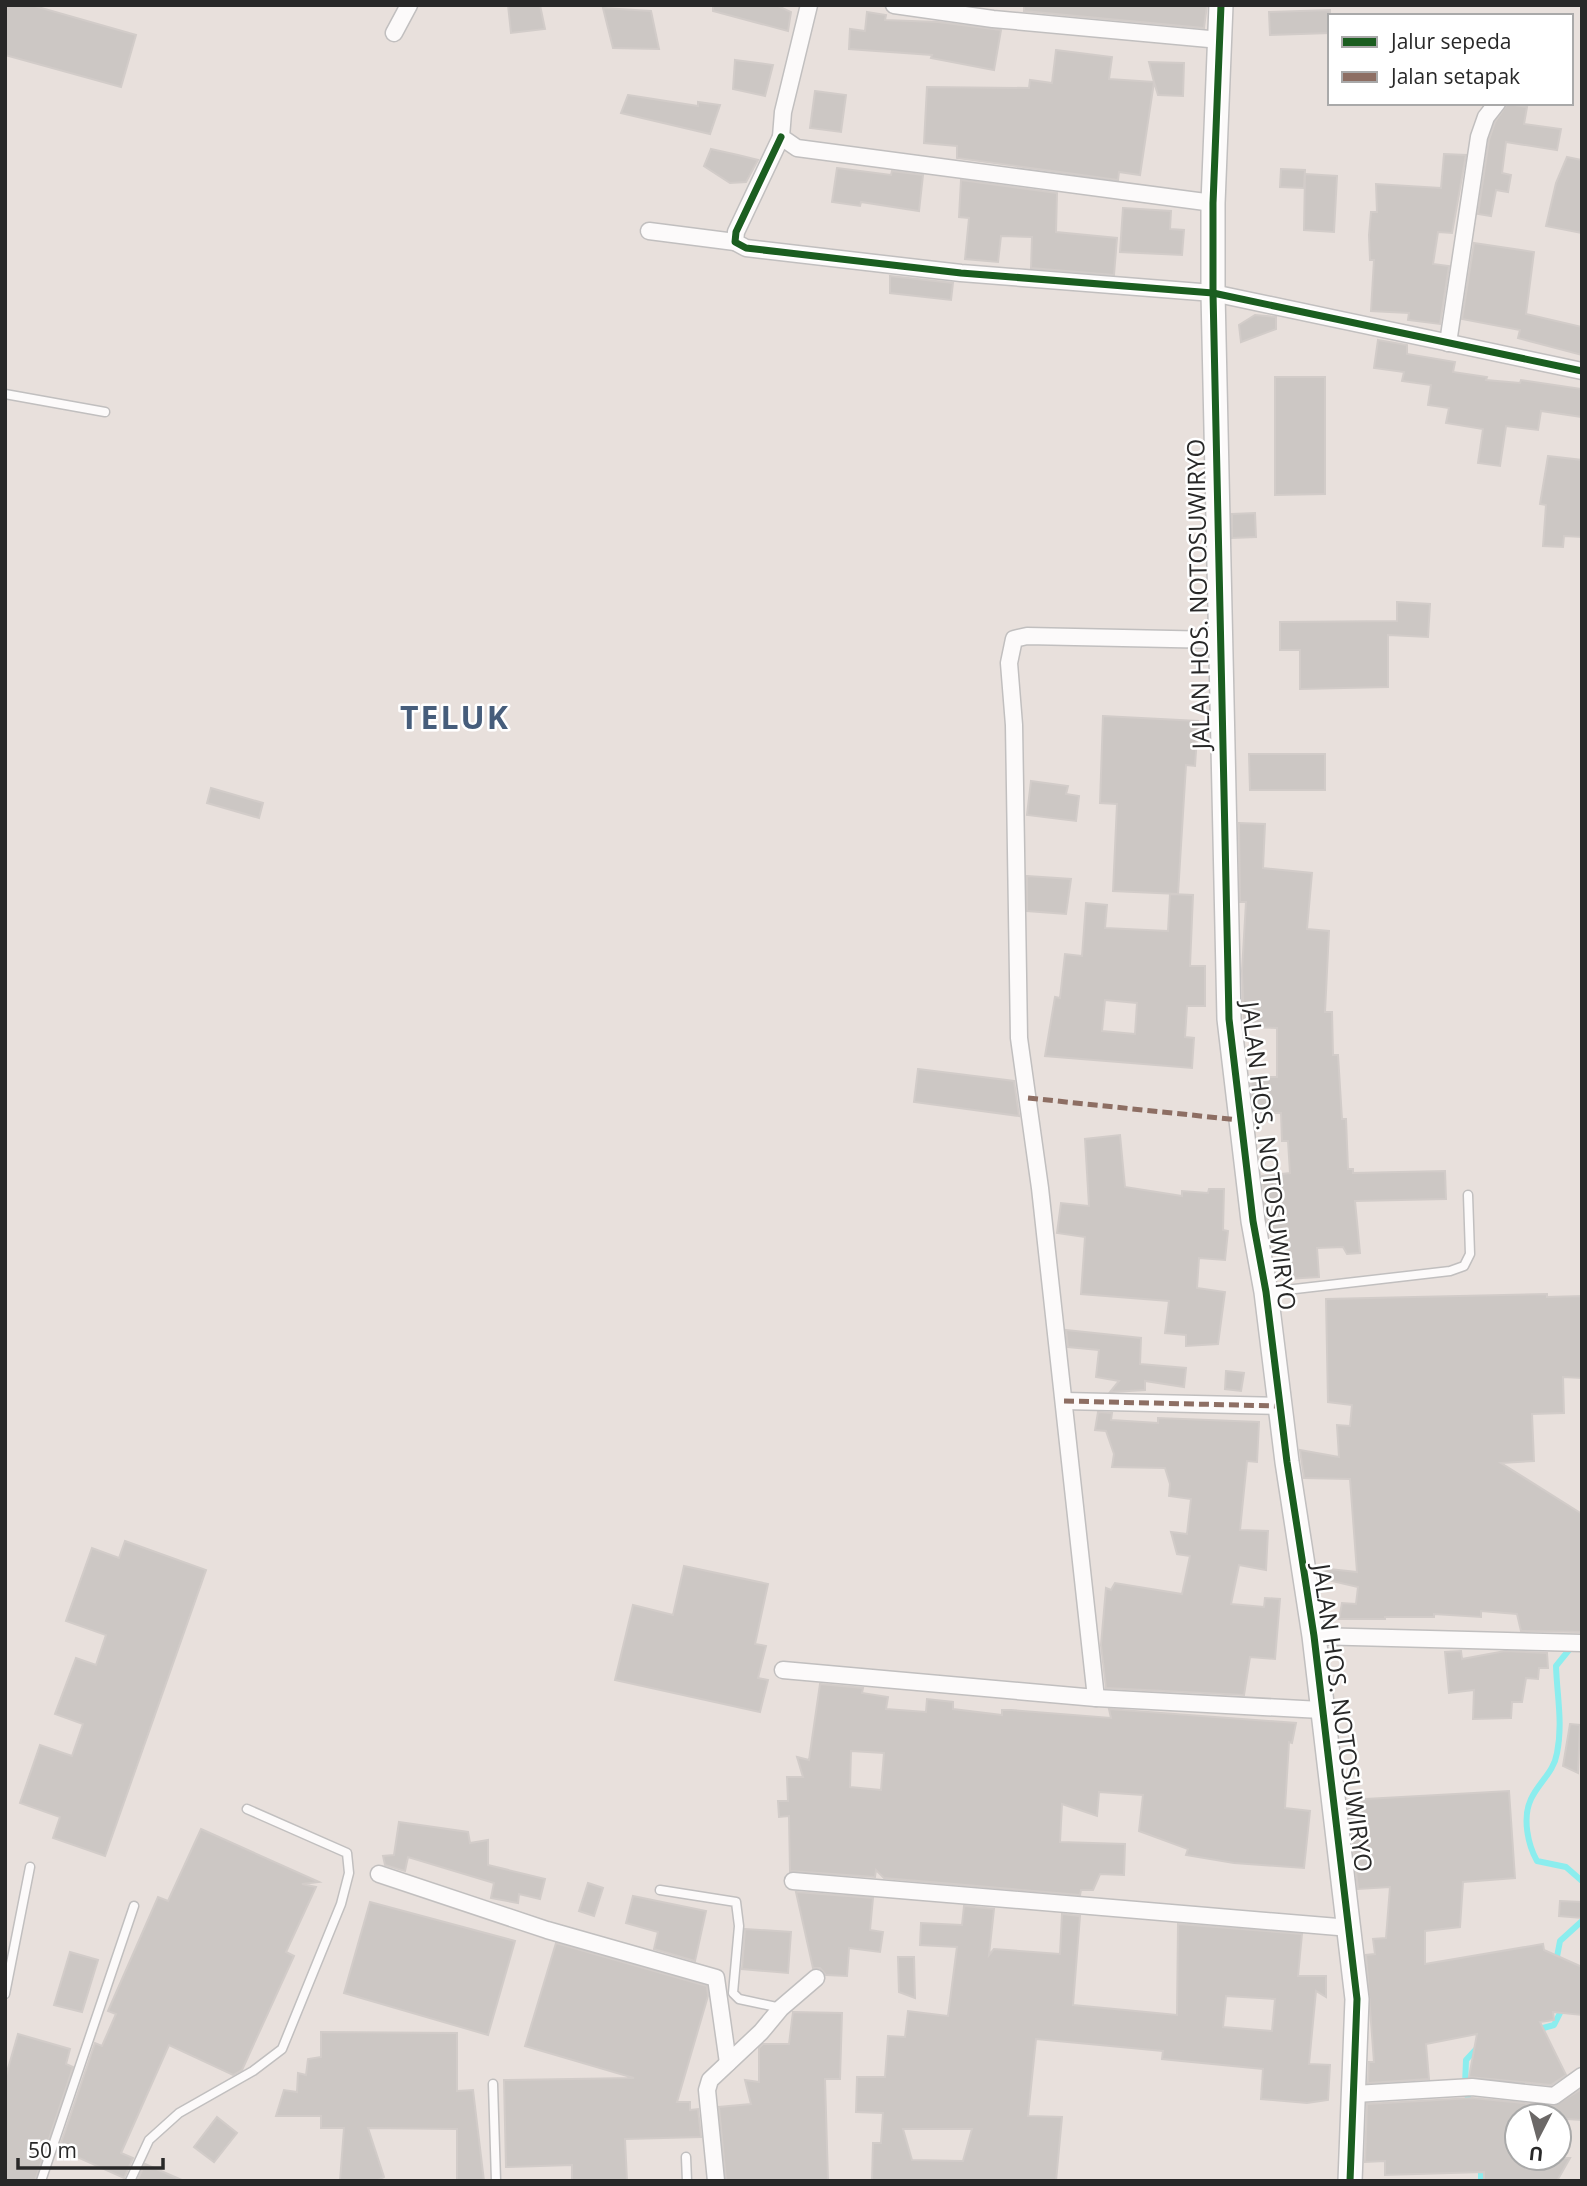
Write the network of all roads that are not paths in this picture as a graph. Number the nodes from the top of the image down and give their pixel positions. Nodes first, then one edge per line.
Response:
1 (409, 5) edge
2 (809, 5) edge
3 (894, 5) edge
4 (1221, 5) edge
5 (394, 33) dead end
6 (1220, 40) junction
7 (1495, 105) edge
8 (781, 137) junction
9 (1213, 203) junction
10 (649, 231) dead end
11 (735, 242) junction
12 (1213, 293) junction
13 (1448, 343) junction
14 (1582, 371) edge
15 (5, 394) edge
16 (105, 412) dead end
17 (1219, 640) junction
18 (1468, 1195) dead end
19 (1266, 1292) junction
20 (1064, 1401) junction
21 (1279, 1406) junction
22 (1314, 1636) junction
23 (1582, 1643) edge
24 (783, 1670) dead end
25 (1096, 1698) junction
26 (1321, 1710) junction
27 (247, 1809) dead end
28 (30, 1867) dead end
29 (379, 1874) dead end
30 (793, 1881) dead end
31 (660, 1890) dead end
32 (134, 1906) dead end
33 (1350, 1928) junction
34 (816, 1978) dead end
35 (5, 1994) edge
36 (780, 2008) junction
37 (728, 2063) junction
38 (1582, 2076) edge
39 (493, 2084) dead end
40 (1355, 2094) junction
41 (686, 2157) dead end
42 (41, 2181) edge
43 (130, 2181) edge
44 (496, 2181) edge
45 (687, 2181) edge
46 (716, 2181) edge
47 (1350, 2181) edge

1 - 5 street
2 - 8 street
3 - 6 street
4 - 6 street, JALAN HOS. NOTOSUWIRYO
6 - 9 street, JALAN HOS. NOTOSUWIRYO
7 - 13 street
8 - 9 street
8 - 11 street
9 - 12 street, JALAN HOS. NOTOSUWIRYO
10 - 11 street
11 - 12 street
12 - 13 street
12 - 17 street, JALAN HOS. NOTOSUWIRYO
13 - 14 street
15 - 16 lane
17 - 19 street, JALAN HOS. NOTOSUWIRYO
17 - 20 street
18 - 19 lane
19 - 21 street, JALAN HOS. NOTOSUWIRYO
20 - 21 street
20 - 25 street
21 - 22 street, JALAN HOS. NOTOSUWIRYO
22 - 23 street
22 - 26 street, JALAN HOS. NOTOSUWIRYO
24 - 25 street
25 - 26 street
26 - 33 street, JALAN HOS. NOTOSUWIRYO
27 - 43 lane
28 - 35 lane
29 - 37 street
30 - 33 street
31 - 36 lane
32 - 42 lane
33 - 40 street, JALAN HOS. NOTOSUWIRYO
34 - 36 street
36 - 37 street
37 - 46 street
38 - 40 street
39 - 44 lane
40 - 47 street, JALAN HOS. NOTOSUWIRYO
41 - 45 lane

